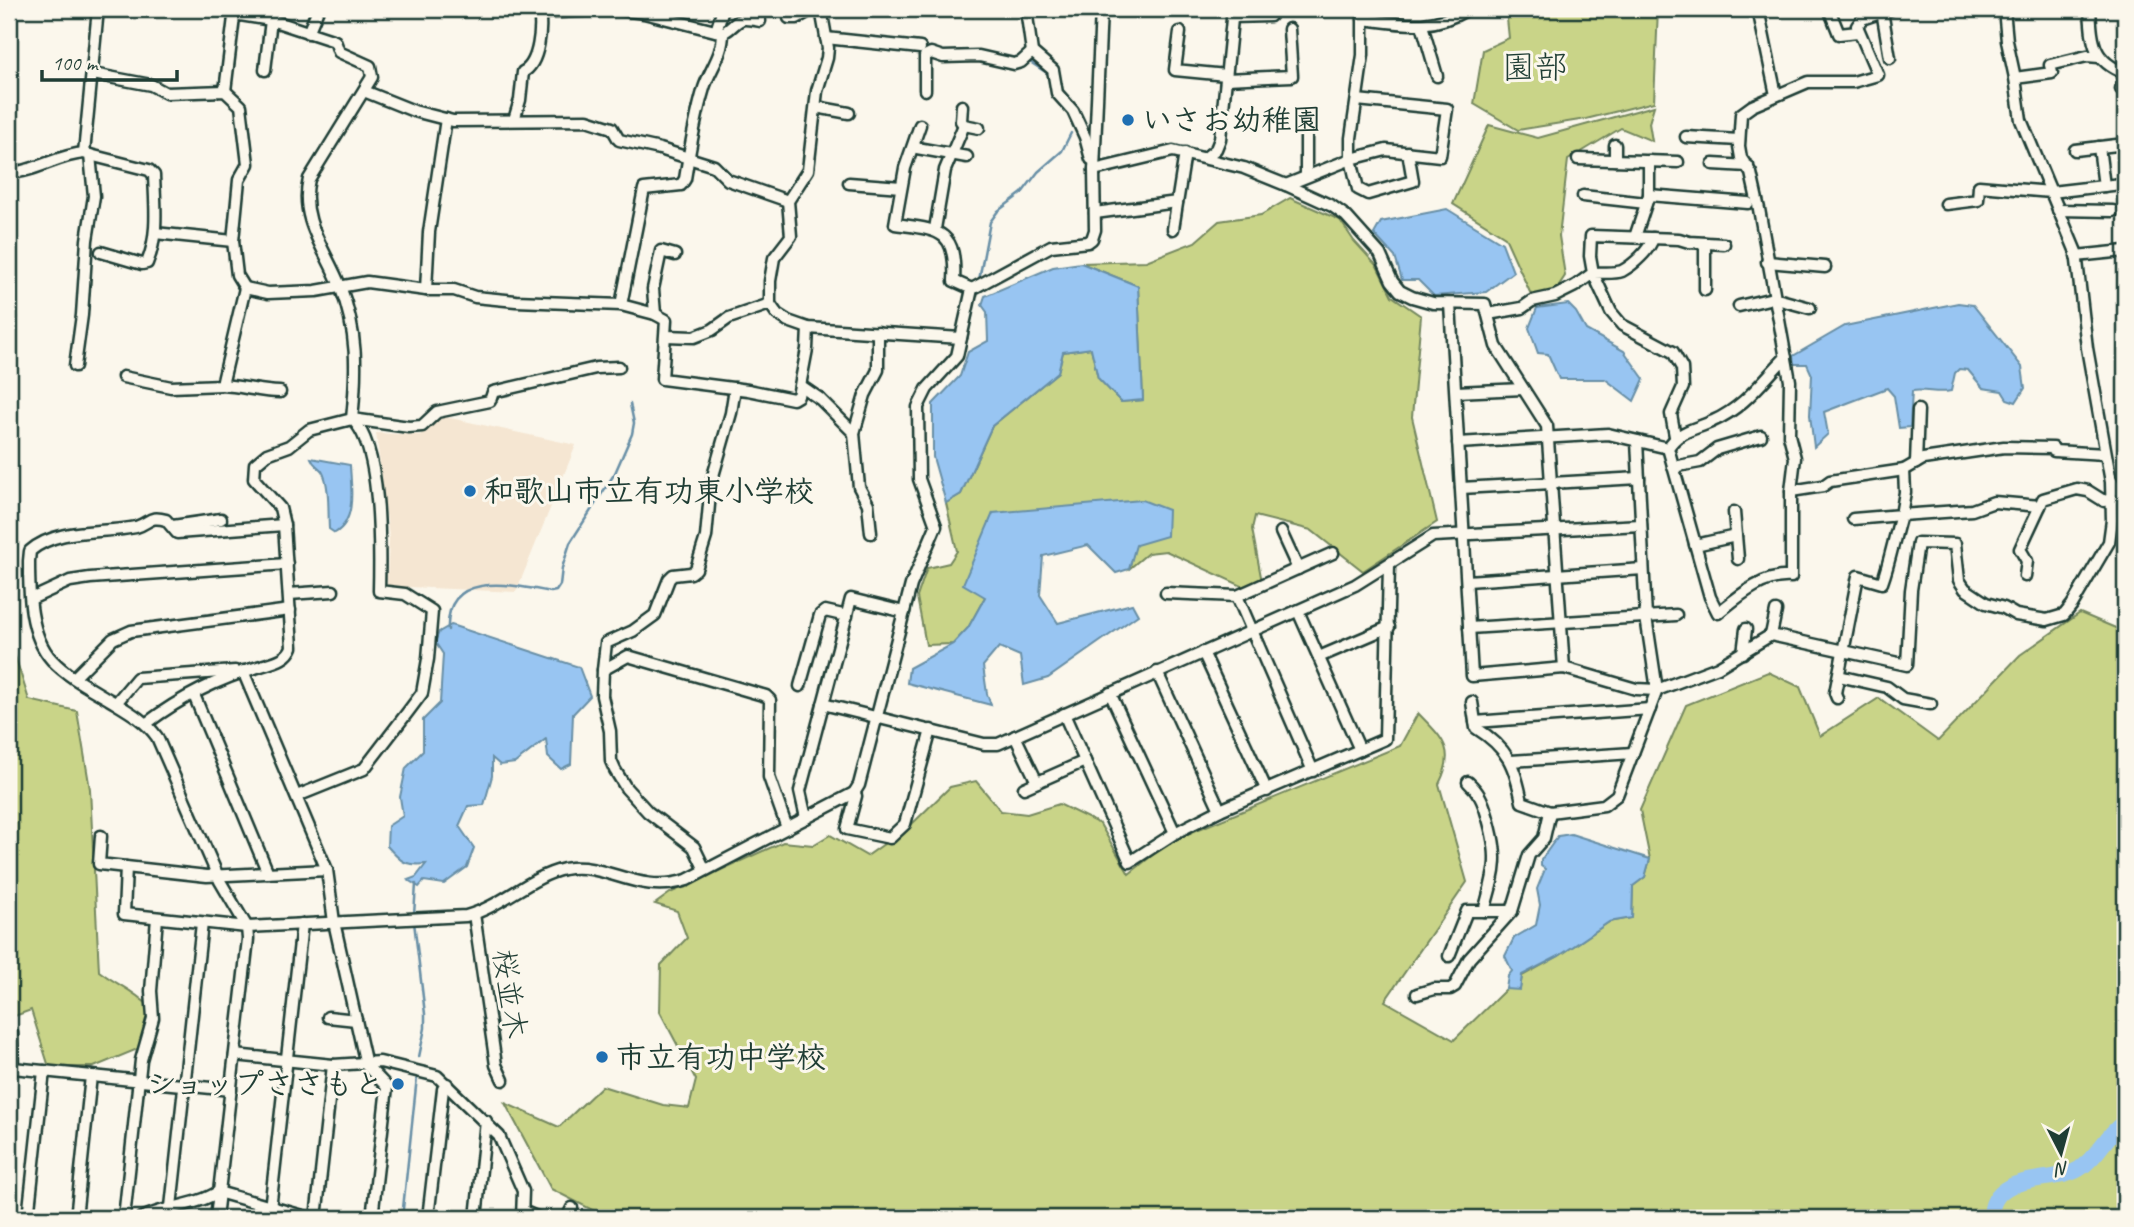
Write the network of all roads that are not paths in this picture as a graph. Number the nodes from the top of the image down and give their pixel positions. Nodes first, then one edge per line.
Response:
1 (98, 9) edge
2 (318, 9) edge
3 (615, 9) edge
4 (723, 9) edge
5 (813, 9) edge
6 (821, 9) edge
7 (1027, 9) edge
8 (1101, 9) edge
9 (1468, 9) edge
10 (1758, 9) edge
11 (1829, 9) edge
12 (2004, 9) edge
13 (2090, 9) edge
14 (1887, 10) edge
15 (234, 11) edge
16 (539, 11) edge
17 (645, 11) edge
18 (1233, 13) edge
19 (1363, 14) edge
20 (1269, 16) dead end
21 (789, 18) dead end
22 (271, 20) junction
23 (760, 21) dead end
24 (1422, 25) junction
25 (1289, 29) dead end
26 (720, 32) junction
27 (1180, 32) dead end
28 (1858, 32) junction
29 (308, 33) junction
30 (826, 38) junction
31 (920, 47) dead end
32 (1032, 52) junction
33 (2099, 57) junction
34 (1890, 58) dead end
35 (265, 70) dead end
36 (93, 74) junction
37 (2125, 74) edge
38 (1437, 76) dead end
39 (1226, 77) junction
40 (2015, 78) junction
41 (2121, 89) dead end
42 (925, 90) dead end
43 (225, 91) junction
44 (364, 92) junction
45 (1776, 95) junction
46 (1357, 100) junction
47 (962, 106) dead end
48 (816, 107) junction
49 (849, 113) dead end
50 (446, 120) junction
51 (514, 120) junction
52 (920, 125) dead end
53 (964, 125) junction
54 (979, 128) dead end
55 (1306, 130) dead end
56 (1686, 137) dead end
57 (1739, 140) junction
58 (2125, 144) edge
59 (1615, 145) dead end
60 (2099, 147) junction
61 (917, 148) dead end
62 (2075, 150) dead end
63 (1408, 152) junction
64 (1185, 153) junction
65 (87, 154) junction
66 (951, 154) junction
67 (967, 157) dead end
68 (1205, 158) junction
69 (688, 159) junction
70 (1351, 159) junction
71 (1578, 159) dead end
72 (1615, 160) junction
73 (1650, 161) junction
74 (1678, 162) dead end
75 (1713, 164) dead end
76 (1748, 166) junction
77 (1094, 170) junction
78 (9, 173) edge
79 (1306, 176) junction
80 (849, 183) dead end
81 (2121, 184) dead end
82 (1286, 185) junction
83 (2105, 186) junction
84 (901, 187) junction
85 (2051, 192) junction
86 (1583, 196) dead end
87 (1648, 199) junction
88 (789, 201) junction
89 (1177, 202) junction
90 (1748, 203) dead end
91 (1947, 204) dead end
92 (2058, 210) junction
93 (2113, 211) dead end
94 (1095, 213) junction
95 (935, 229) junction
96 (1173, 229) dead end
97 (155, 233) junction
98 (1635, 237) junction
99 (1653, 238) junction
100 (233, 242) junction
101 (1705, 243) junction
102 (1724, 244) dead end
103 (2125, 251) edge
104 (101, 252) dead end
105 (675, 255) dead end
106 (2076, 256) junction
107 (1767, 262) junction
108 (1825, 267) dead end
109 (1593, 273) junction
110 (340, 286) junction
111 (244, 288) junction
112 (972, 289) junction
113 (426, 290) junction
114 (1705, 290) dead end
115 (1773, 298) junction
116 (770, 304) junction
117 (1450, 304) junction
118 (621, 305) junction
119 (1738, 306) dead end
120 (1810, 308) dead end
121 (655, 314) junction
122 (1488, 314) junction
123 (808, 328) junction
124 (878, 332) junction
125 (666, 336) junction
126 (961, 338) junction
127 (1786, 357) junction
128 (75, 366) dead end
129 (619, 367) dead end
130 (123, 377) dead end
131 (222, 385) junction
132 (801, 386) junction
133 (735, 388) junction
134 (1523, 389) junction
135 (281, 392) dead end
136 (1456, 392) junction
137 (1918, 410) dead end
138 (352, 419) junction
139 (854, 433) junction
140 (1675, 436) junction
141 (1761, 436) dead end
142 (1548, 437) junction
143 (1637, 441) junction
144 (1458, 443) junction
145 (1668, 448) junction
146 (2105, 454) junction
147 (1916, 463) junction
148 (1673, 467) junction
149 (1904, 471) junction
150 (1639, 478) junction
151 (2112, 482) junction
152 (1551, 484) junction
153 (1461, 488) junction
154 (1791, 491) junction
155 (2125, 496) edge
156 (2113, 499) junction
157 (2040, 506) junction
158 (1734, 512) dead end
159 (1901, 515) junction
160 (220, 519) dead end
161 (1853, 519) dead end
162 (284, 525) junction
163 (1641, 525) junction
164 (173, 526) junction
165 (1555, 530) junction
166 (1281, 532) dead end
167 (872, 533) dead end
168 (1464, 534) junction
169 (1736, 537) junction
170 (1695, 545) junction
171 (1333, 553) dead end
172 (1738, 559) dead end
173 (287, 564) junction
174 (1389, 565) junction
175 (1298, 569) junction
176 (1643, 569) junction
177 (1558, 575) junction
178 (2025, 576) dead end
179 (1466, 581) junction
180 (333, 591) dead end
181 (1166, 593) dead end
182 (289, 594) junction
183 (1237, 596) junction
184 (31, 599) junction
185 (290, 610) junction
186 (904, 611) junction
187 (1298, 611) junction
188 (1776, 611) dead end
189 (1676, 615) dead end
190 (847, 616) junction
191 (1646, 617) junction
192 (1561, 622) junction
193 (1389, 627) junction
194 (1469, 628) junction
195 (1746, 629) dead end
196 (1251, 631) junction
197 (1771, 635) junction
198 (1843, 651) junction
199 (1203, 652) junction
200 (1743, 653) junction
201 (1319, 657) junction
202 (1564, 668) junction
203 (603, 670) junction
204 (243, 671) junction
205 (1157, 672) junction
206 (1839, 676) junction
207 (74, 678) junction
208 (800, 686) dead end
209 (1657, 690) junction
210 (1110, 693) junction
211 (194, 695) junction
212 (1837, 698) dead end
213 (1472, 702) dead end
214 (116, 703) junction
215 (823, 704) junction
216 (1931, 704) dead end
217 (1650, 709) junction
218 (1064, 714) junction
219 (876, 715) junction
220 (1475, 722) junction
221 (147, 723) junction
222 (931, 730) junction
223 (1015, 736) junction
224 (1360, 750) junction
225 (1633, 753) junction
226 (1085, 761) junction
227 (1511, 761) junction
228 (1313, 771) junction
229 (1037, 782) junction
230 (1468, 782) dead end
231 (1024, 788) dead end
232 (1267, 791) junction
233 (854, 793) junction
234 (297, 796) junction
235 (1220, 810) junction
236 (1550, 812) junction
237 (806, 818) junction
238 (787, 828) junction
239 (1175, 833) junction
240 (101, 836) dead end
241 (126, 867) junction
242 (327, 870) junction
243 (705, 870) junction
244 (268, 873) junction
245 (218, 875) junction
246 (1484, 911) junction
247 (1512, 911) junction
248 (470, 915) junction
249 (157, 918) junction
250 (334, 922) junction
251 (202, 923) junction
252 (302, 924) junction
253 (247, 927) junction
254 (1449, 956) dead end
255 (1417, 994) dead end
256 (328, 1017) dead end
257 (356, 1020) junction
258 (12, 1032) dead end
259 (235, 1055) junction
260 (286, 1061) junction
261 (333, 1065) junction
262 (366, 1065) junction
263 (44, 1071) junction
264 (91, 1076) junction
265 (503, 1080) dead end
266 (139, 1081) junction
267 (447, 1084) junction
268 (184, 1085) junction
269 (231, 1090) junction
270 (486, 1121) junction
271 (218, 1192) junction
272 (171, 1207) junction
273 (572, 1208) dead end
274 (270, 1213) edge
275 (523, 1214) edge
276 (28, 1218) edge
277 (76, 1218) edge
278 (124, 1218) edge
279 (142, 1218) edge
280 (216, 1218) edge
281 (310, 1218) edge
282 (316, 1218) edge
283 (372, 1218) edge
284 (428, 1218) edge
285 (475, 1218) edge
286 (539, 1218) edge
287 (567, 1218) edge

1 - 36 street
2 - 29 street
3 - 16 street
3 - 17 street
4 - 26 street
5 - 21 street
6 - 30 street
7 - 32 street
8 - 77 street
9 - 24 street
10 - 45 street
11 - 28 street
12 - 40 street
13 - 33 street
14 - 28 street
14 - 34 street
15 - 22 street
15 - 43 street
16 - 51 street
17 - 26 street
18 - 20 street
18 - 39 street
19 - 24 street
19 - 46 street
22 - 29 street
22 - 35 street
23 - 26 street
24 - 38 street
25 - 39 street
26 - 69 street
27 - 39 street
28 - 45 street
29 - 44 street
30 - 31 street
30 - 48 street
32 - 42 street
32 - 77 street
33 - 37 street
33 - 40 street
36 - 43 street
36 - 65 street
37 - 41 street
39 - 68 street
40 - 85 street
43 - 100 street
44 - 50 street
44 - 110 street
45 - 57 street
46 - 63 street
46 - 70 street
47 - 53 street
48 - 49 street
48 - 88 street
50 - 51 street
50 - 113 street
51 - 69 street
52 - 84 street
53 - 54 street
53 - 66 street
55 - 79 street
56 - 57 street
57 - 76 street
58 - 60 street
59 - 72 street
60 - 62 street
60 - 83 street
61 - 66 street
63 - 70 street
63 - 70 street
64 - 68 street
64 - 77 street
64 - 89 street
65 - 78 street
65 - 97 street
65 - 128 street
66 - 67 street
66 - 95 street
68 - 82 street
69 - 88 street
69 - 118 street
70 - 79 street
71 - 72 street
72 - 73 street
73 - 74 street
73 - 87 street
75 - 76 street
76 - 107 street
77 - 94 street
79 - 82 street
80 - 84 street
81 - 83 street
82 - 117 street
83 - 85 street
84 - 95 street
85 - 91 street
85 - 92 street
86 - 87 street
87 - 90 street
87 - 98 street
88 - 116 street
89 - 94 street
89 - 96 street
92 - 93 street
92 - 106 street
94 - 112 street
95 - 112 street
97 - 100 street
97 - 104 street
98 - 99 street
98 - 109 street
99 - 101 street
99 - 109 street
100 - 111 street
101 - 102 street
101 - 114 street
103 - 106 street
105 - 121 street
106 - 146 street
107 - 108 street
107 - 115 street
109 - 122 street
109 - 140 street
110 - 111 street
110 - 113 street
110 - 138 street
111 - 131 street
112 - 126 street
113 - 118 street
115 - 119 street
115 - 120 street
115 - 127 street
116 - 123 street
116 - 125 street
117 - 122 street
117 - 136 street
118 - 121 street
121 - 125 street
122 - 134 street
123 - 124 street
123 - 132 street
124 - 126 street
124 - 139 street
125 - 133 street
126 - 186 street
127 - 140 street
127 - 154 street
129 - 138 street
130 - 131 street
131 - 135 street
132 - 133 street
132 - 139 street
133 - 203 street
134 - 136 street
134 - 142 street
136 - 144 street
137 - 147 street
138 - 162 street
138 - 234 street
139 - 167 street
140 - 145 street
141 - 148 street
142 - 143 street
142 - 144 street
142 - 152 street
143 - 145 street
143 - 150 street
144 - 153 street
145 - 148 street
146 - 147 street
146 - 151 street
147 - 149 street
148 - 170 street
149 - 154 street
149 - 159 street
150 - 152 street
150 - 163 street
151 - 155 street
151 - 156 street
152 - 153 street
152 - 165 street
153 - 168 street
154 - 170 street
156 - 157 street
156 - 198 street
157 - 159 street
157 - 178 street
158 - 169 street
159 - 161 street
159 - 198 street
160 - 164 street
162 - 164 street
162 - 173 street
163 - 165 street
163 - 176 street
164 - 184 street
165 - 168 street
165 - 177 street
166 - 175 street
168 - 174 street
168 - 179 street
169 - 170 street
169 - 172 street
171 - 175 street
173 - 182 street
173 - 184 street
174 - 187 street
174 - 193 street
175 - 183 street
176 - 177 street
176 - 191 street
177 - 179 street
177 - 192 street
179 - 194 street
180 - 182 street
181 - 183 street
182 - 185 street
183 - 196 street
184 - 207 street
185 - 204 street
185 - 207 street
186 - 190 street
186 - 219 street
187 - 196 street
187 - 201 street
188 - 197 street
189 - 191 street
190 - 208 street
190 - 215 street
191 - 192 street
191 - 209 street
192 - 194 street
192 - 202 street
193 - 201 street
193 - 224 street
194 - 202 street
195 - 200 street
196 - 199 street
196 - 228 street
197 - 198 street
197 - 200 street
198 - 206 street
199 - 205 street
199 - 232 street
200 - 209 street
201 - 224 street
202 - 209 street
203 - 238 street
203 - 243 street
204 - 211 street
204 - 214 street
204 - 234 street
205 - 210 street
205 - 235 street
206 - 212 street
206 - 216 street
207 - 214 street
209 - 217 street
210 - 218 street
210 - 239 street
211 - 221 street
211 - 244 street
213 - 220 street
214 - 221 street
215 - 219 street
215 - 237 street
217 - 220 street
217 - 225 street
218 - 223 street
218 - 226 street
219 - 222 street
219 - 233 street
220 - 227 street
221 - 245 street
222 - 223 street
222 - 233 street
223 - 229 street
224 - 228 street
225 - 227 street
225 - 236 street
226 - 229 street
226 - 239 street
227 - 236 street
228 - 232 street
229 - 231 street
230 - 246 street
232 - 235 street
233 - 237 street
234 - 242 street
235 - 239 street
236 - 247 street
237 - 238 street
238 - 243 street
240 - 241 street
241 - 245 street
241 - 249 street
242 - 244 street
242 - 250 street
243 - 248 street
244 - 245 street
245 - 253 street
246 - 247 street
246 - 254 street
247 - 255 street
248 - 250 street
248 - 265 street, 桜並木
249 - 251 street
249 - 266 street
250 - 252 street
250 - 257 street
251 - 253 street
251 - 268 street
252 - 253 street
252 - 260 street
253 - 259 street
256 - 257 street
257 - 262 street
258 - 263 street
259 - 260 street
259 - 269 street
260 - 261 street
260 - 274 street
261 - 262 street
261 - 282 street
262 - 267 street
262 - 283 street
263 - 264 street
263 - 276 street
264 - 266 street
264 - 277 street
266 - 268 street
266 - 278 street
267 - 270 street
267 - 284 street
268 - 269 street
268 - 272 street
269 - 271 street
270 - 275 street
270 - 285 street
271 - 272 street
271 - 274 street
271 - 280 street
272 - 279 street
273 - 287 street
274 - 281 street
275 - 286 street

